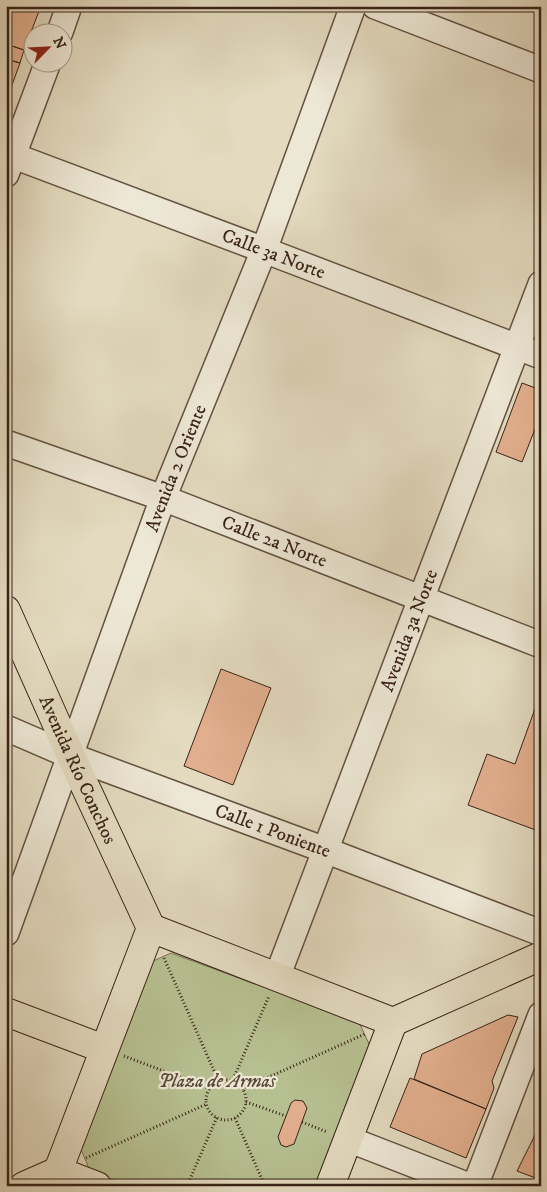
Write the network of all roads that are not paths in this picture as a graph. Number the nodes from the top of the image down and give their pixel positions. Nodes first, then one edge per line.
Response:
1 (69, 6) edge
2 (353, 6) edge
3 (375, 6) edge
4 (63, 22) edge
5 (541, 70) edge
6 (44, 72) edge
7 (9, 161) edge
8 (264, 250) junction
9 (541, 284) edge
10 (517, 346) junction
11 (541, 356) edge
12 (6, 443) edge
13 (163, 498) junction
14 (421, 598) junction
15 (6, 610) edge
16 (541, 645) edge
17 (6, 728) edge
18 (71, 756) junction
19 (326, 850) junction
20 (151, 928) junction
21 (6, 932) edge
22 (541, 933) edge
23 (541, 956) edge
24 (277, 977) junction
25 (6, 1012) edge
26 (541, 1015) edge
27 (393, 1022) junction
28 (104, 1049) junction
29 (348, 1139) junction
30 (58, 1171) junction
31 (24, 1186) edge
32 (97, 1186) edge
33 (330, 1186) edge
34 (469, 1186) edge
35 (475, 1186) edge

1 - 4 street
2 - 8 street, Avenida 2 Oriente
3 - 5 street
6 - 7 street
7 - 8 street, Calle 3a Norte
8 - 10 street, Calle 3a Norte
8 - 13 street, Avenida 2 Oriente
9 - 10 street, Avenida 3a Norte
10 - 11 street, Calle 3a Norte
10 - 14 street, Avenida 3a Norte
12 - 13 street, Calle 2a Norte
13 - 14 street, Calle 2a Norte
13 - 18 street, Avenida 2 Oriente
14 - 16 street, Calle 2a Norte
14 - 19 street, Avenida 3a Norte
15 - 18 main road, Avenida Río Conchos
17 - 18 street, Calle 1 Poniente
18 - 19 street, Calle 1 Poniente
18 - 20 main road, Avenida Río Conchos
18 - 21 street, Avenida 2 Oriente
19 - 22 street, Calle 1 Poniente
19 - 24 street, Avenida 3a Norte
20 - 24 main road
20 - 28 main road
23 - 27 main road
24 - 27 main road
25 - 28 main road
26 - 35 street
27 - 29 main road
28 - 30 main road
29 - 33 main road
29 - 34 street
30 - 31 main road
30 - 32 main road

